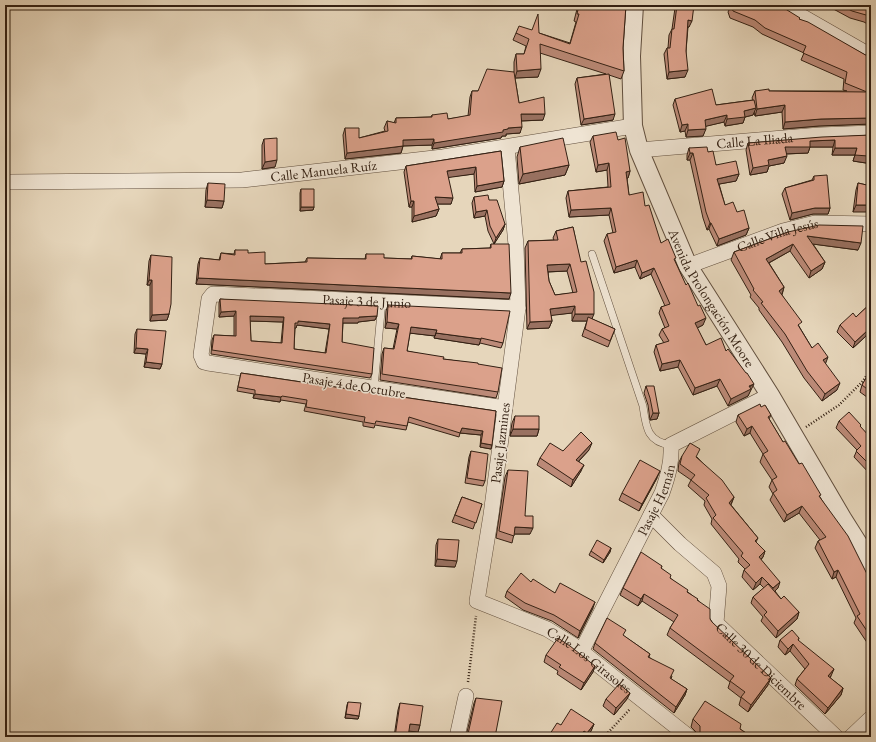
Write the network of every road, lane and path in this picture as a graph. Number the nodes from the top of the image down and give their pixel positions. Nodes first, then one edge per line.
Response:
1 (634, 5) edge
2 (782, 5) edge
3 (871, 56) edge
4 (633, 126) junction
5 (871, 133) edge
6 (507, 148) junction
7 (639, 150) junction
8 (11, 182) dead end
9 (871, 224) edge
10 (592, 254) dead end
11 (688, 266) junction
12 (382, 301) junction
13 (518, 308) junction
14 (204, 362) joint
15 (871, 369) edge
16 (374, 388) junction
17 (770, 395) junction
18 (505, 408) junction
19 (794, 434) junction
20 (672, 445) junction
21 (651, 515) junction
22 (871, 564) edge
23 (477, 601) junction
24 (581, 652) junction
25 (466, 696) joint
26 (640, 698) junction
27 (871, 718) edge
28 (457, 737) edge
29 (604, 737) edge
30 (689, 737) edge
31 (836, 737) edge
32 (851, 737) edge

1 - 4 street, Avenida Prolongación Moore
2 - 3 street
4 - 6 street, Calle Manuela Ruíz
4 - 7 street, Avenida Prolongación Moore
5 - 7 street, Calle La Iliada
6 - 8 street, Calle Manuela Ruíz
6 - 13 street, Pasaje Jazmines
7 - 11 street, Avenida Prolongación Moore
9 - 11 street, Calle Villa Jesús
10 - 20 lane
11 - 17 street, Avenida Prolongación Moore
12 - 13 street, Pasaje 3 de Junio
12 - 14 street, Pasaje 3 de Junio
12 - 16 lane
13 - 18 street, Pasaje Jazmines
14 - 16 street, Pasaje 4 de Octubre
15 - 19 path
16 - 18 street, Pasaje 4 de Octubre
17 - 19 street, Avenida Prolongación Moore
17 - 20 street, Pasaje Hernán
18 - 23 street, Pasaje Jazmines
19 - 22 street, Avenida Prolongación Moore
20 - 21 street, Pasaje Hernán
21 - 24 street, Pasaje Hernán
21 - 31 street, Calle 30 de Diciembre
23 - 24 street, Calle Los Girasoles
23 - 25 path
24 - 26 street, Calle Los Girasoles
25 - 28 street
26 - 29 path
26 - 30 street, Calle Los Girasoles
27 - 32 street

